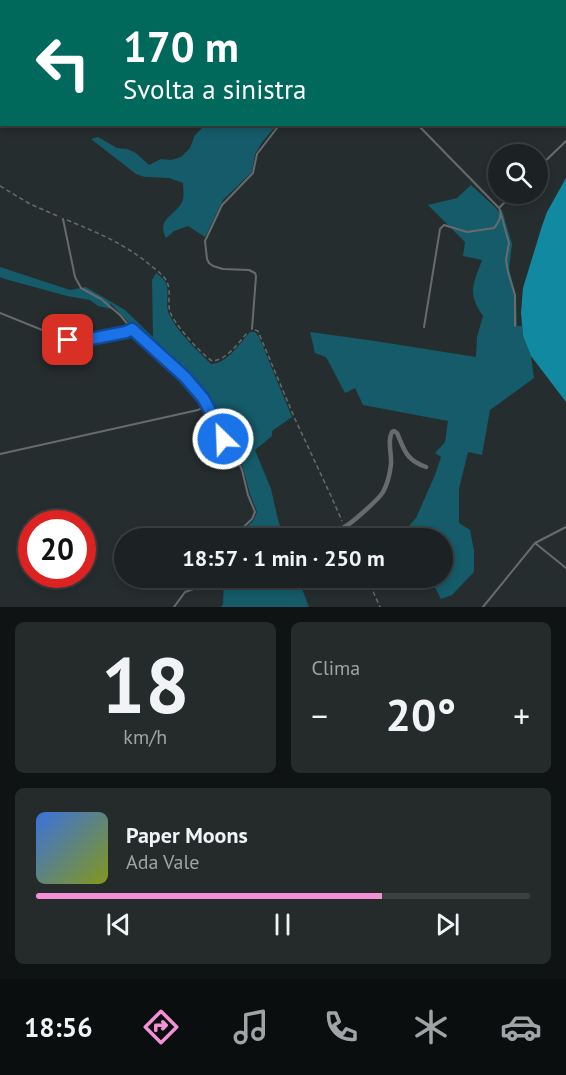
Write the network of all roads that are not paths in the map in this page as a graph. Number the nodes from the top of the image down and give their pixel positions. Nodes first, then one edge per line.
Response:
1 (278, 126) edge
2 (419, 126) edge
3 (566, 141) edge
4 (548, 158) edge
5 (505, 204) edge
6 (500, 210) junction
7 (63, 219) road end
8 (0, 313) edge
9 (424, 327) dead end
10 (515, 327) dead end
11 (132, 329) junction
12 (252, 329) road end
13 (207, 405) junction
14 (0, 454) edge
15 (426, 467) dead end
16 (344, 527) road end
17 (566, 527) edge
18 (243, 528) edge
19 (535, 543) junction
20 (566, 568) edge
21 (195, 588) edge
22 (174, 607) edge
23 (483, 607) edge

1 - 12 lane
2 - 6 lane
3 - 4 lane
5 - 6 lane
6 - 9 lane
6 - 10 lane
7 - 11 lane
8 - 11 lane
11 - 13 lane
13 - 14 lane
13 - 18 lane
15 - 16 street
17 - 19 lane
19 - 20 lane
19 - 23 lane
21 - 22 lane

